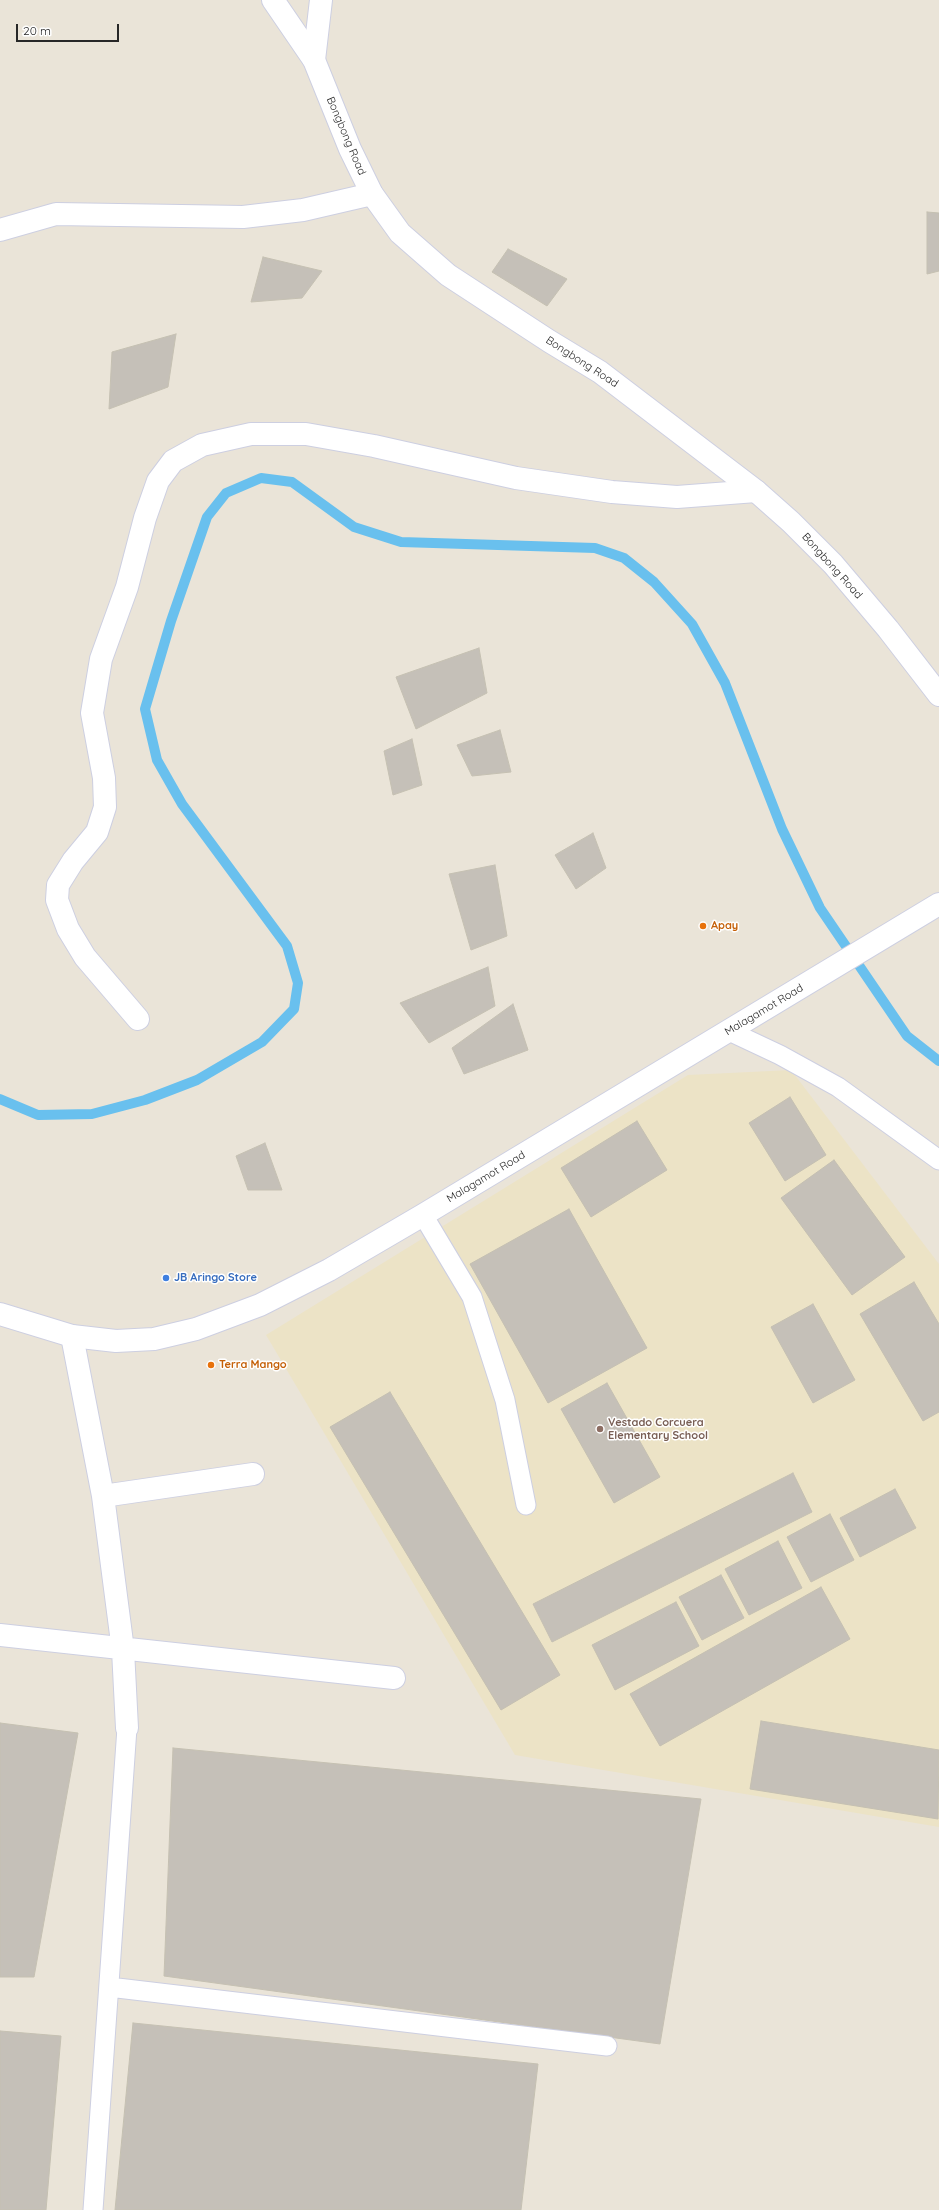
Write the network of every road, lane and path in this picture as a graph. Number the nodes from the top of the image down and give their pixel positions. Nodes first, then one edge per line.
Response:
1 (273, 0) edge
2 (321, 0) edge
3 (314, 60) junction
4 (372, 194) junction
5 (0, 230) edge
6 (756, 491) junction
7 (939, 695) edge
8 (939, 904) edge
9 (138, 1019) dead end
10 (729, 1031) junction
11 (939, 1160) edge
12 (423, 1215) junction
13 (0, 1314) edge
14 (72, 1336) junction
15 (253, 1474) dead end
16 (103, 1496) junction
17 (526, 1505) dead end
18 (0, 1635) edge
19 (123, 1650) junction
20 (394, 1678) dead end
21 (127, 1728) joint
22 (108, 1987) junction
23 (606, 2046) dead end
24 (93, 2210) edge

1 - 3 street, Bongbong Road
2 - 3 street
3 - 4 street, Bongbong Road
4 - 5 street
4 - 6 street, Bongbong Road
6 - 7 street, Bongbong Road
6 - 9 street
8 - 10 street, Malagamot Road
10 - 11 lane
10 - 12 street, Malagamot Road
12 - 14 street, Malagamot Road
12 - 17 lane
13 - 14 street, Malagamot Road
14 - 16 street
15 - 16 street
16 - 19 street
18 - 19 street
19 - 20 street
19 - 21 street
21 - 22 lane
22 - 23 lane
22 - 24 lane

